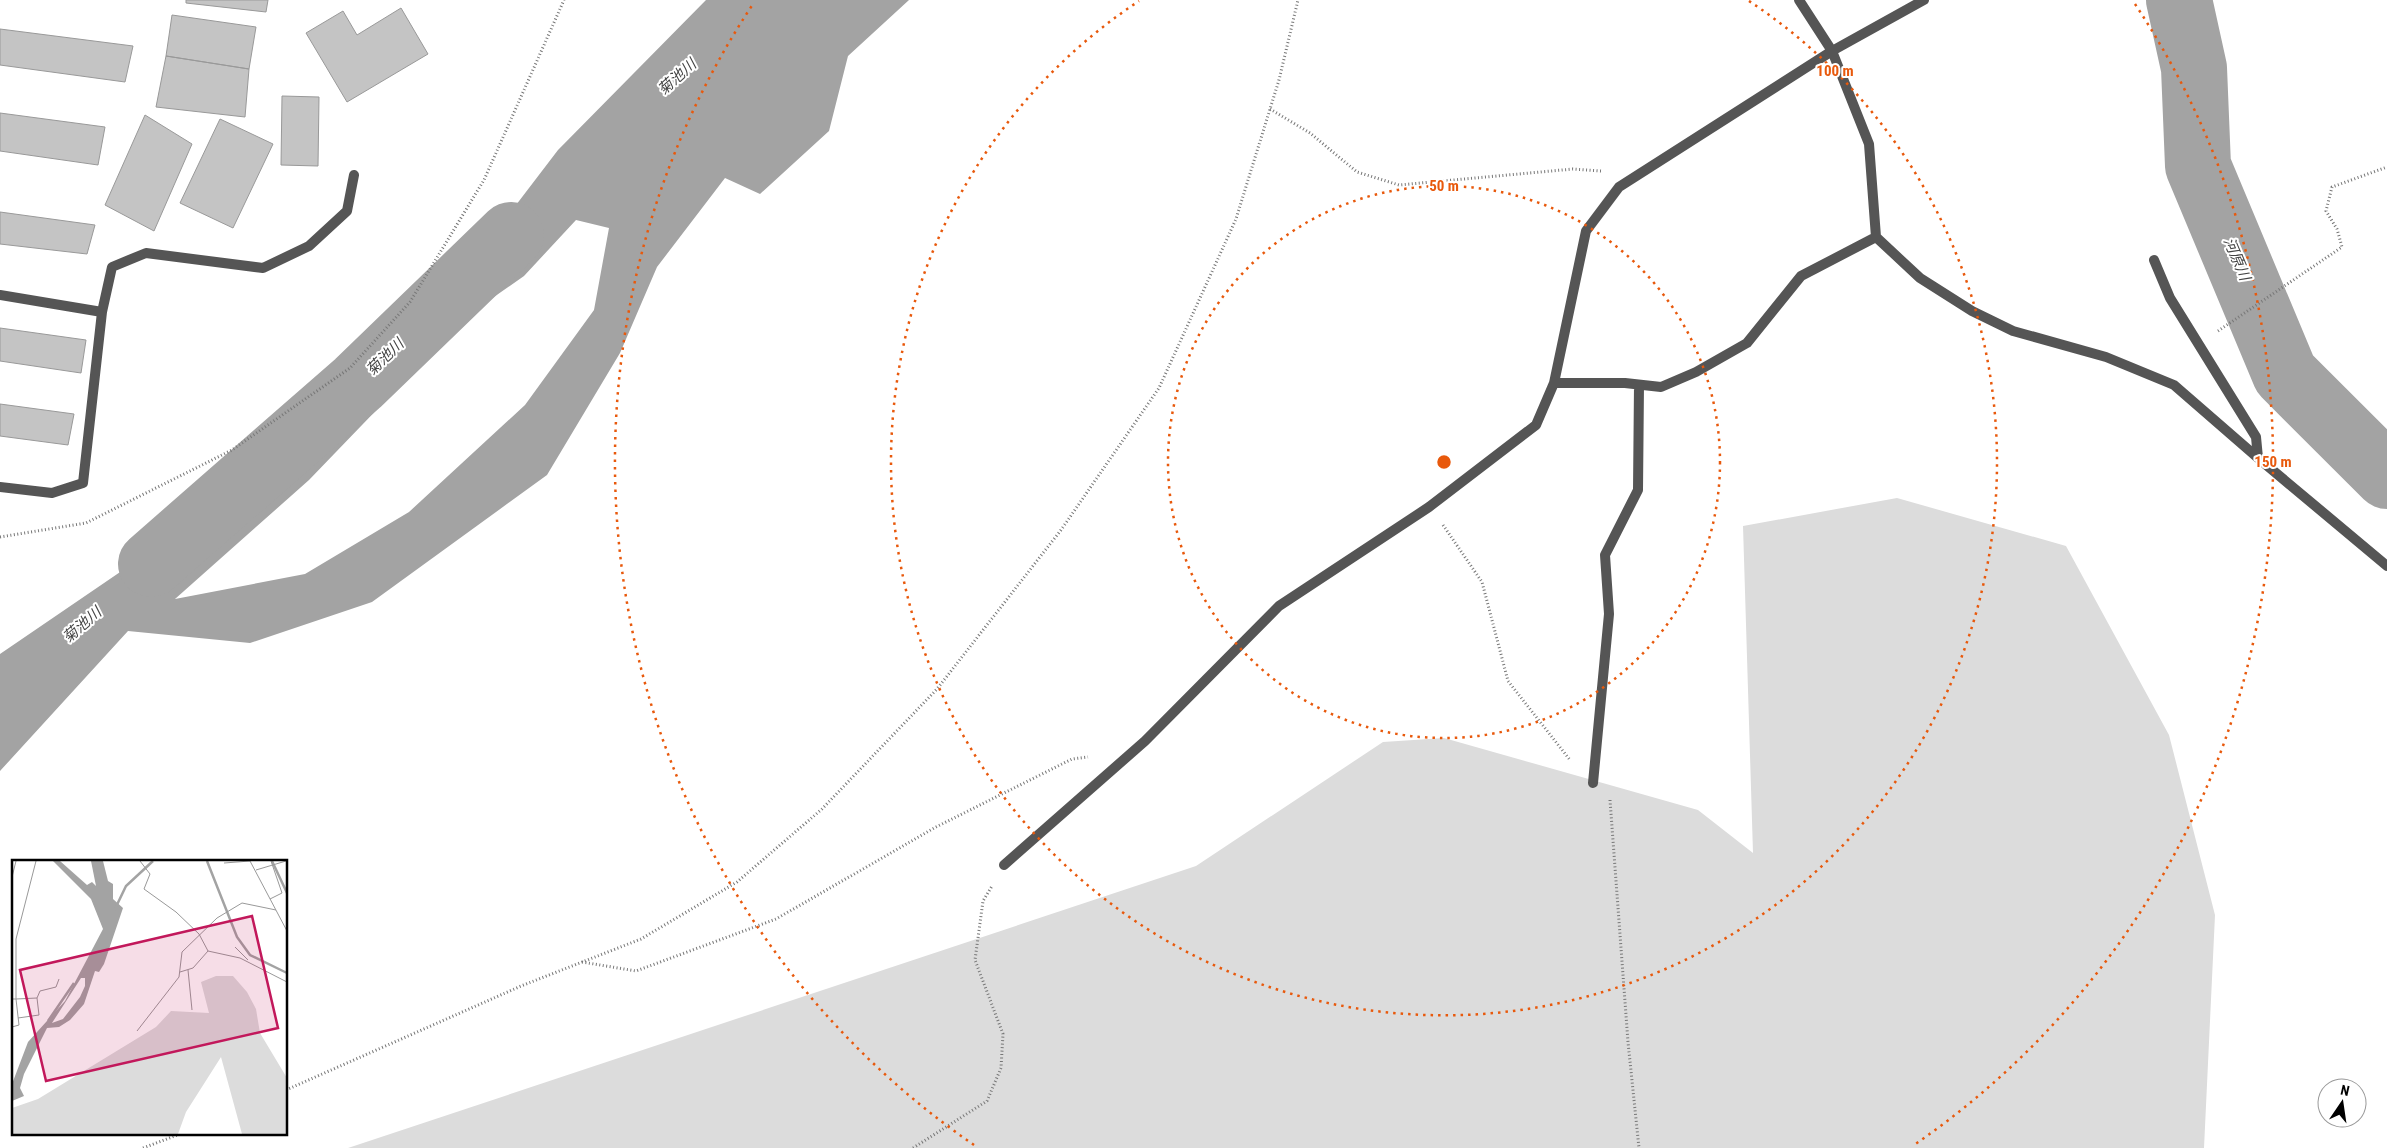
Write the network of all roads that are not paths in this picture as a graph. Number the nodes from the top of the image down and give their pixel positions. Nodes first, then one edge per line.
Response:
1 (1799, 0) edge
2 (1924, 0) edge
3 (1832, 51) junction
4 (354, 175) dead end
5 (1876, 237) junction
6 (2154, 260) dead end
7 (0, 295) edge
8 (102, 312) junction
9 (1554, 383) junction
10 (1639, 385) junction
11 (2258, 458) junction
12 (0, 486) edge
13 (2387, 566) edge
14 (1593, 783) road end
15 (1004, 865) road end

1 - 3 street
2 - 3 street
3 - 5 street
3 - 9 street
4 - 8 street
5 - 10 street
5 - 11 street
6 - 11 street
7 - 8 street
8 - 12 street
9 - 10 street
9 - 15 street
10 - 14 street
11 - 13 street

